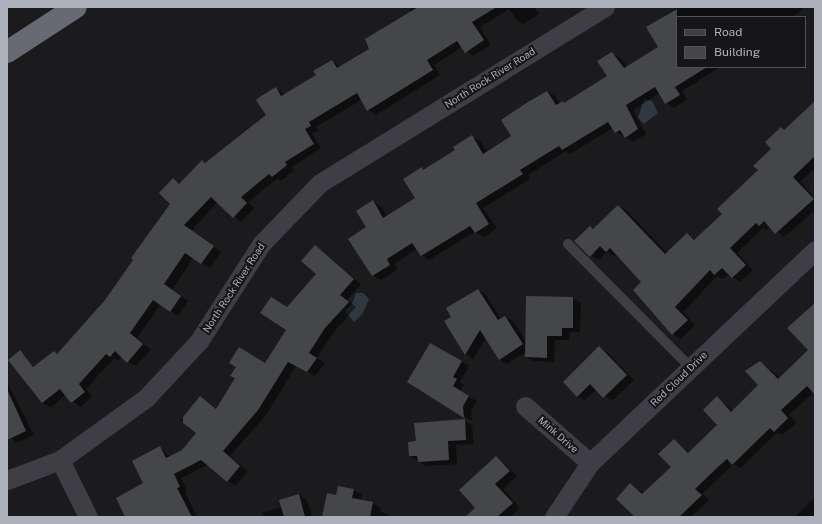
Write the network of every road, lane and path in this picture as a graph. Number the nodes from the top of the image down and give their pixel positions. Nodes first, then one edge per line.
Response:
1 (76, 7) edge
2 (605, 7) edge
3 (7, 52) edge
4 (568, 244) dead end
5 (815, 250) edge
6 (691, 368) junction
7 (525, 406) dead end
8 (60, 460) junction
9 (590, 463) junction
10 (7, 480) edge
11 (88, 517) edge
12 (554, 517) edge

1 - 3 highway
2 - 8 street, North Rock River Road
4 - 6 lane
5 - 6 street, Red Cloud Drive
6 - 9 street, Red Cloud Drive
7 - 9 street, Mink Drive
8 - 10 street, North Rock River Road
8 - 11 street
9 - 12 street, Red Cloud Drive

